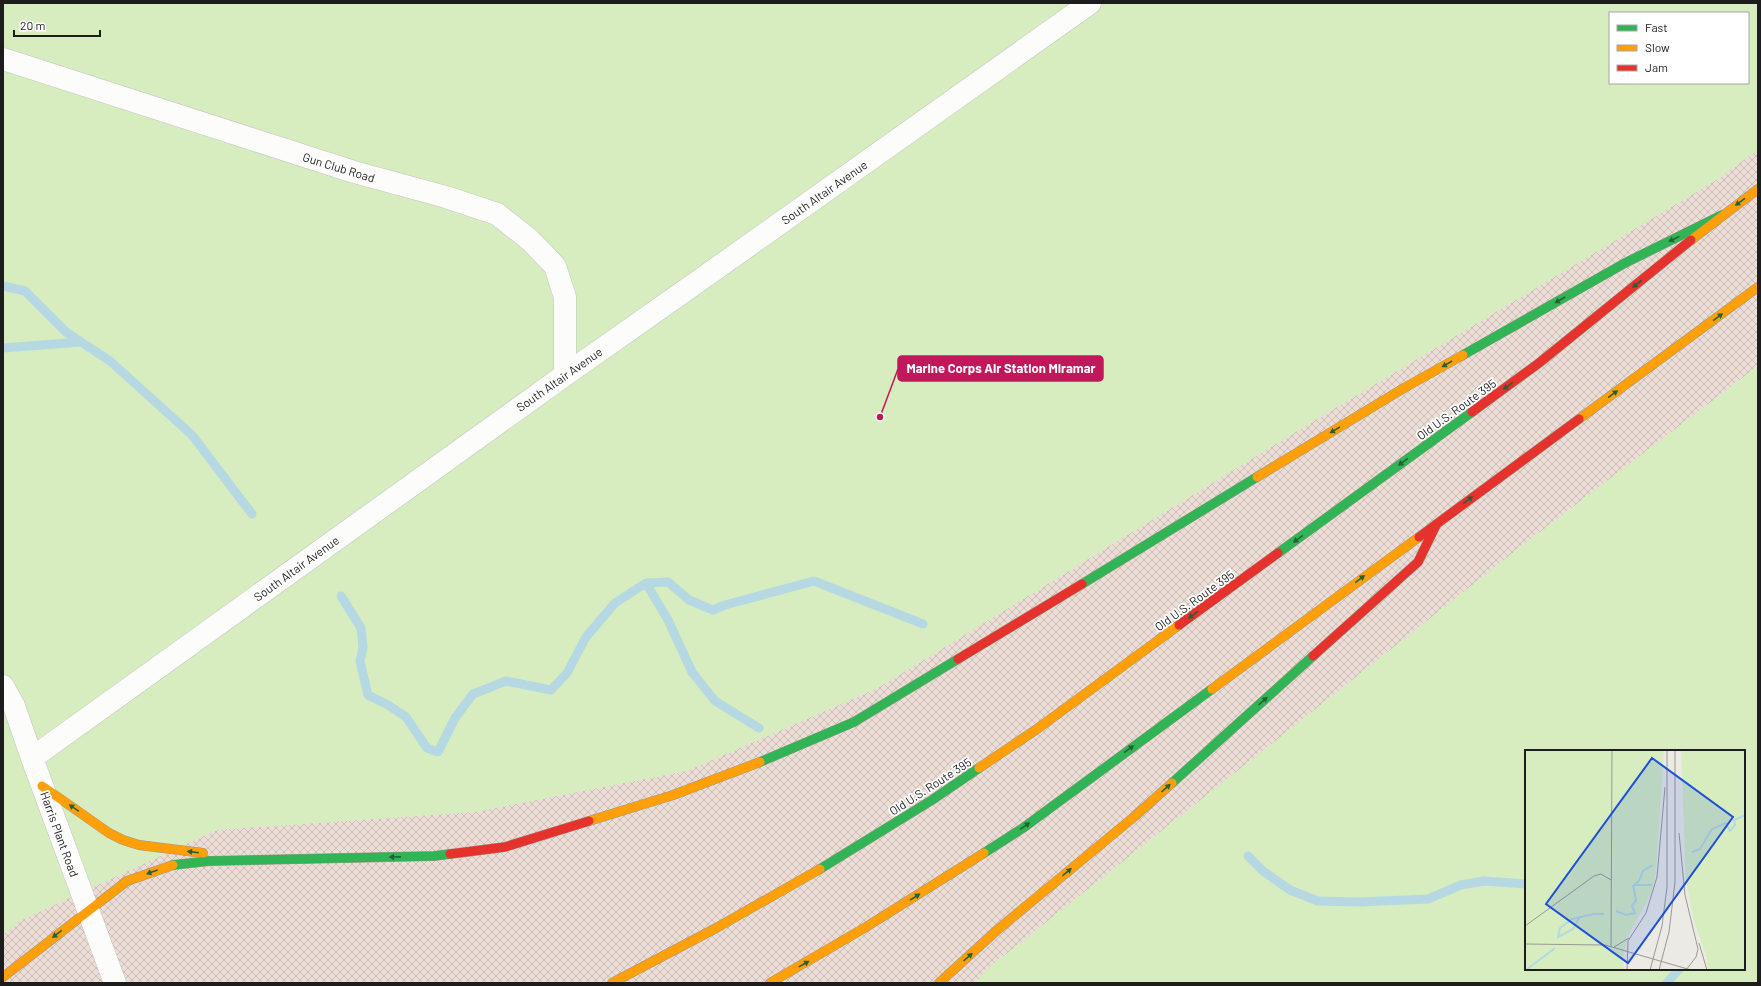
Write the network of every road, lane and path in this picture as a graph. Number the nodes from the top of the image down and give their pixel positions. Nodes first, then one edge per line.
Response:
1 (1090, 3) edge
2 (3, 59) edge
3 (1758, 189) edge
4 (1722, 216) junction
5 (1758, 287) edge
6 (565, 374) junction
7 (1437, 523) junction
8 (3, 686) edge
9 (32, 758) junction
10 (42, 786) junction
11 (260, 860) junction
12 (88, 911) junction
13 (3, 977) edge
14 (115, 983) edge
15 (612, 983) edge
16 (770, 983) edge
17 (939, 983) edge

1 - 6 street, South Altair Avenue
2 - 6 street, Gun Club Road
3 -> 4 main road, Old U.S. Route 395
4 -> 11 main road
4 -> 15 main road, Old U.S. Route 395
7 -> 5 main road
6 - 9 street, South Altair Avenue
16 -> 7 main road
17 -> 7 main road
8 - 9 street, Harris Plant Road
9 - 10 street, Harris Plant Road
11 -> 10 main road
10 - 12 street, Harris Plant Road
11 -> 12 main road
12 -> 13 main road
12 - 14 street, Harris Plant Road

